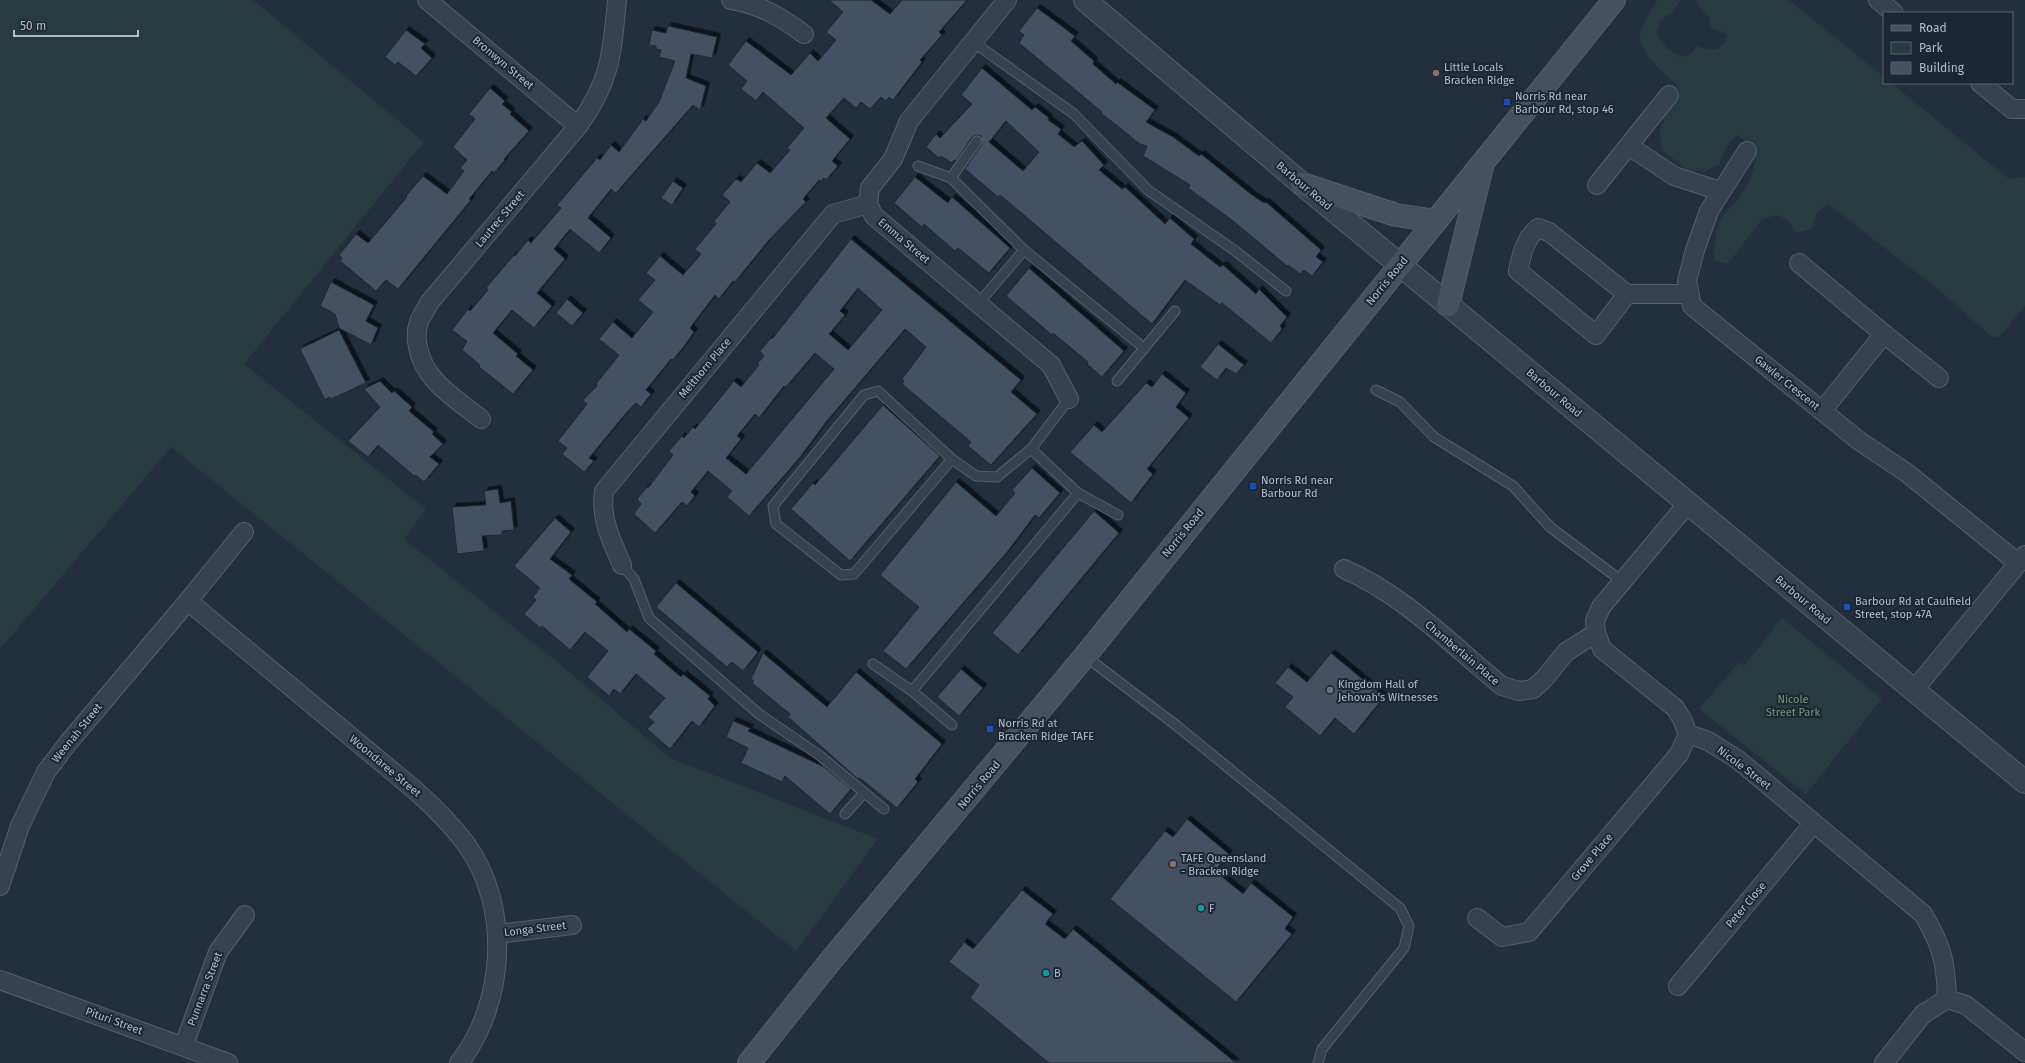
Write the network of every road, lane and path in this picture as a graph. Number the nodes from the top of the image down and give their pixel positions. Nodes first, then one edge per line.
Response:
1 (427, 0) edge
2 (617, 0) edge
3 (731, 0) edge
4 (1007, 0) edge
5 (1085, 0) edge
6 (1614, 0) edge
7 (1878, 0) edge
8 (1893, 12) edge
9 (804, 34) dead end
10 (973, 42) junction
11 (1981, 84) edge
12 (1669, 95) dead end
13 (2025, 109) edge
14 (578, 126) junction
15 (977, 141) dead end
16 (1629, 146) junction
17 (1747, 150) dead end
18 (1484, 162) junction
19 (918, 166) dead end
20 (951, 178) junction
21 (1302, 184) junction
22 (1597, 185) dead end
23 (1720, 191) junction
24 (868, 204) junction
25 (1436, 221) junction
26 (1024, 250) junction
27 (1799, 263) dead end
28 (1400, 265) junction
29 (1286, 291) dead end
30 (1627, 294) junction
31 (1689, 294) junction
32 (978, 304) junction
33 (1448, 305) junction
34 (1175, 311) dead end
35 (1884, 334) junction
36 (1144, 348) junction
37 (1939, 378) dead end
38 (1117, 381) dead end
39 (1376, 390) dead end
40 (1069, 399) joint
41 (1822, 411) junction
42 (481, 419) dead end
43 (1031, 449) junction
44 (952, 459) junction
45 (1078, 493) junction
46 (1688, 503) junction
47 (1118, 515) dead end
48 (244, 532) dead end
49 (2021, 559) edge
50 (622, 565) joint
51 (1344, 569) dead end
52 (1623, 582) junction
53 (188, 601) junction
54 (1596, 633) junction
55 (1085, 656) junction
56 (873, 664) dead end
57 (1914, 690) junction
58 (912, 692) junction
59 (952, 725) dead end
60 (1688, 734) junction
61 (2025, 782) edge
62 (864, 793) junction
63 (884, 809) dead end
64 (845, 814) dead end
65 (1813, 824) junction
66 (0, 886) edge
67 (245, 915) dead end
68 (1477, 918) dead end
69 (572, 925) dead end
70 (498, 934) junction
71 (0, 980) edge
72 (1678, 986) dead end
73 (1947, 999) junction
74 (184, 1046) junction
75 (2025, 1052) edge
76 (228, 1063) edge
77 (460, 1063) edge
78 (749, 1063) edge
79 (1318, 1063) edge
80 (1884, 1063) edge

1 - 14 street, Bronwyn Street
2 - 14 street, Lautrec Street
3 - 9 street
4 - 10 street
5 - 21 street, Barbour Road
6 - 18 main road, Norris Road
7 - 8 street
10 - 24 street
10 - 29 lane
11 - 13 street
12 - 16 street
14 - 42 street, Lautrec Street
15 - 20 lane
16 - 22 street
16 - 23 street
17 - 23 street, Gawler Crescent
18 - 25 main road, Norris Road
18 - 33 main road
19 - 20 lane
20 - 26 lane
21 - 25 main road
21 - 28 street, Barbour Road
23 - 31 street, Gawler Crescent
24 - 32 street, Emma Street
24 - 50 street, Melthorn Place
25 - 28 main road, Norris Road
26 - 32 lane
26 - 36 lane
27 - 35 street
28 - 33 street, Barbour Road
28 - 55 main road, Norris Road
30 - 30 street
30 - 31 street
31 - 41 street, Gawler Crescent
32 - 40 street, Emma Street
33 - 46 street, Barbour Road
34 - 36 lane
35 - 37 street
35 - 41 street
36 - 38 lane
39 - 52 lane
40 - 43 lane
41 - 49 street, Gawler Crescent
43 - 44 lane
43 - 45 lane
44 - 44 lane
45 - 47 lane
45 - 58 lane
46 - 52 street
46 - 57 street, Barbour Road
48 - 53 street
49 - 57 street
50 - 62 lane
51 - 54 street, Chamberlain Place
52 - 54 street
53 - 66 street, Weenah Street
53 - 70 street, Woondaree Street
54 - 60 street
55 - 78 main road, Norris Road
55 - 79 lane
56 - 58 lane
57 - 61 street, Barbour Road
58 - 59 lane
60 - 65 street, Nicole Street
60 - 68 street, Grove Place
62 - 63 lane
62 - 64 lane
65 - 72 street, Peter Close
65 - 73 street, Nicole Street
67 - 74 street, Punnarra Street
69 - 70 street, Longa Street
70 - 77 street, Woondaree Street
71 - 74 street, Pituri Street
73 - 75 street
73 - 80 street
74 - 76 street, Pituri Street

